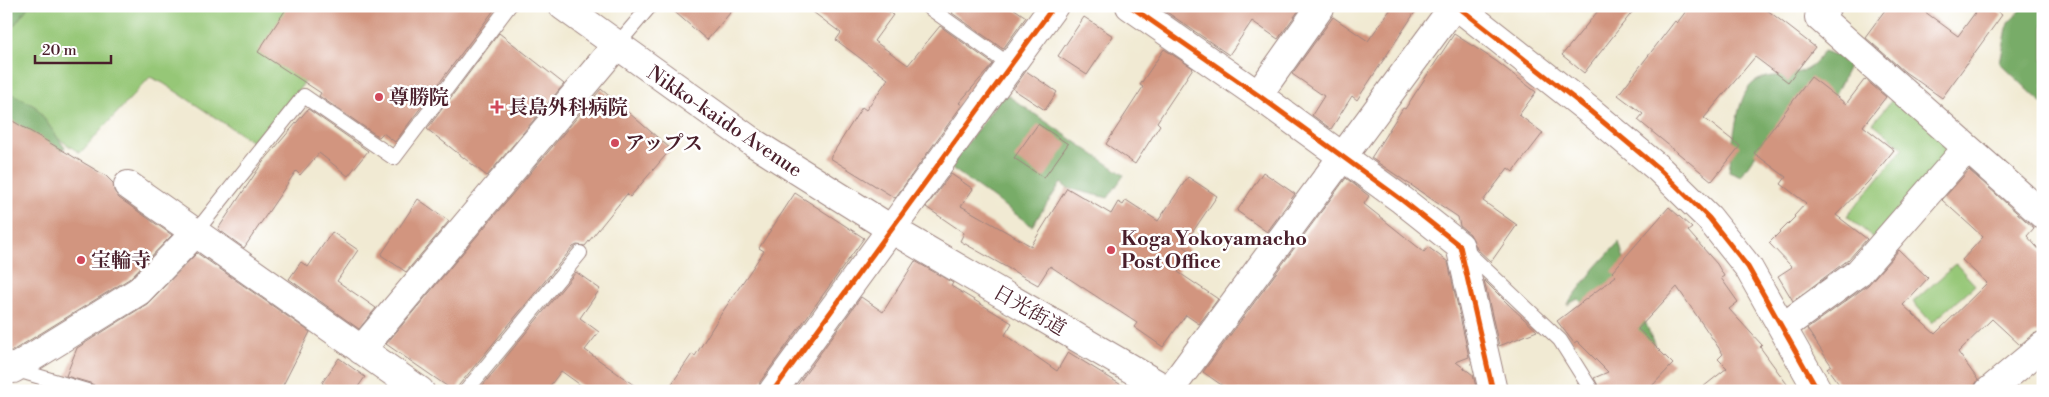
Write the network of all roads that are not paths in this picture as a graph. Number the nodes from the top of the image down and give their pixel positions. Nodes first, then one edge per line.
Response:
1 (510, 6) edge
2 (563, 6) edge
3 (650, 6) edge
4 (927, 6) edge
5 (1054, 6) edge
6 (1130, 6) edge
7 (1321, 6) edge
8 (1456, 6) edge
9 (1817, 10) edge
10 (616, 46) junction
11 (1011, 66) junction
12 (1258, 95) junction
13 (1968, 148) junction
14 (1342, 156) junction
15 (128, 185) dead end
16 (2043, 216) edge
17 (891, 229) junction
18 (195, 233) junction
19 (1460, 246) junction
20 (580, 252) dead end
21 (1783, 327) junction
22 (2043, 346) edge
23 (361, 350) junction
24 (10, 367) edge
25 (87, 391) edge
26 (420, 391) edge
27 (466, 391) edge
28 (773, 391) edge
29 (1169, 391) edge
30 (1493, 391) edge
31 (1592, 391) edge
32 (1818, 391) edge
33 (1989, 391) edge

1 - 18 lane
2 - 10 street, Nikko-kaido Avenue
3 - 10 lane
4 - 11 lane
5 - 11 street
6 - 12 street
7 - 12 street
8 - 14 street
8 - 21 street
9 - 13 street
10 - 17 street, Nikko-kaido Avenue
10 - 23 street
11 - 17 street
12 - 14 street
13 - 16 street
13 - 21 street
14 - 19 street
14 - 29 street
15 - 18 street
17 - 28 street
17 - 29 street, 日光街道
18 - 23 street
18 - 24 street
19 - 30 street
19 - 31 lane
20 - 27 lane
21 - 32 street
22 - 33 street
23 - 26 street
24 - 25 lane

